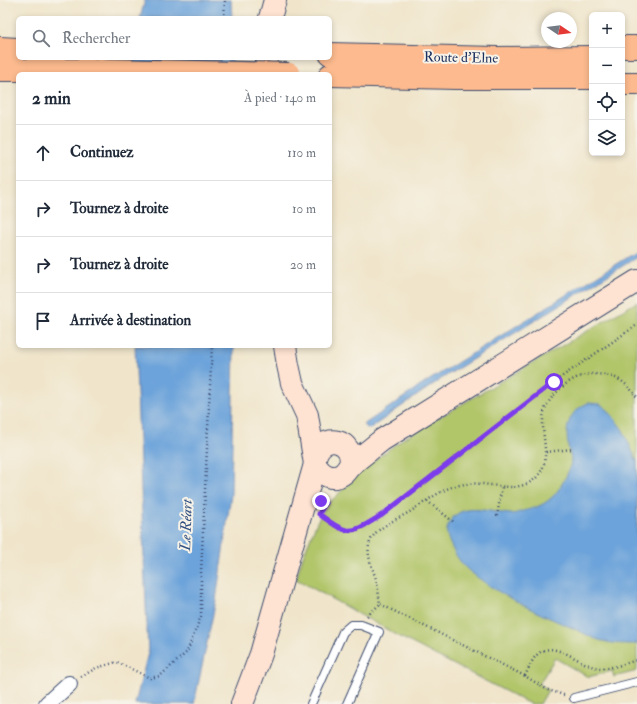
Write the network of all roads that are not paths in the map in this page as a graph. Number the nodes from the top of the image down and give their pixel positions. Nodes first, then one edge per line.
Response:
1 (275, 0) edge
2 (271, 16) edge
3 (625, 47) edge
4 (637, 47) edge
5 (0, 48) edge
6 (16, 48) edge
7 (589, 48) edge
8 (332, 53) edge
9 (332, 53) edge
10 (589, 57) edge
11 (625, 57) edge
12 (637, 57) edge
13 (266, 60) edge
14 (0, 70) edge
15 (200, 72) edge
16 (266, 72) edge
17 (332, 75) edge
18 (526, 78) junction
19 (589, 78) edge
20 (625, 78) edge
21 (637, 78) edge
22 (589, 82) edge
23 (625, 84) edge
24 (637, 84) edge
25 (637, 281) edge
26 (285, 348) edge
27 (307, 415) junction
28 (382, 440) junction
29 (338, 442) junction
30 (315, 461) junction
31 (342, 471) junction
32 (290, 548) junction
33 (637, 682) edge
34 (69, 684) road end
35 (574, 698) road end
36 (47, 704) edge
37 (242, 704) edge
38 (311, 704) edge
39 (347, 704) edge

1 - 2 main road
3 - 4 highway
5 - 6 highway
7 - 8 highway
9 - 10 highway, Route d'Elne
11 - 12 highway
13 - 16 main road
14 - 15 highway, bridge
17 - 18 highway, Route d'Elne
18 - 19 highway, Route d'Elne
18 - 22 highway
20 - 21 highway
23 - 24 highway
25 - 28 main road
26 - 27 main road
27 - 29 main road
27 - 30 main road
28 - 29 main road
28 - 31 main road
29 - 30 main road
29 - 31 main road
30 - 31 main road
30 - 32 main road
31 - 32 main road
32 - 37 main road
33 - 35 lane
34 - 36 street
38 - 39 lane

